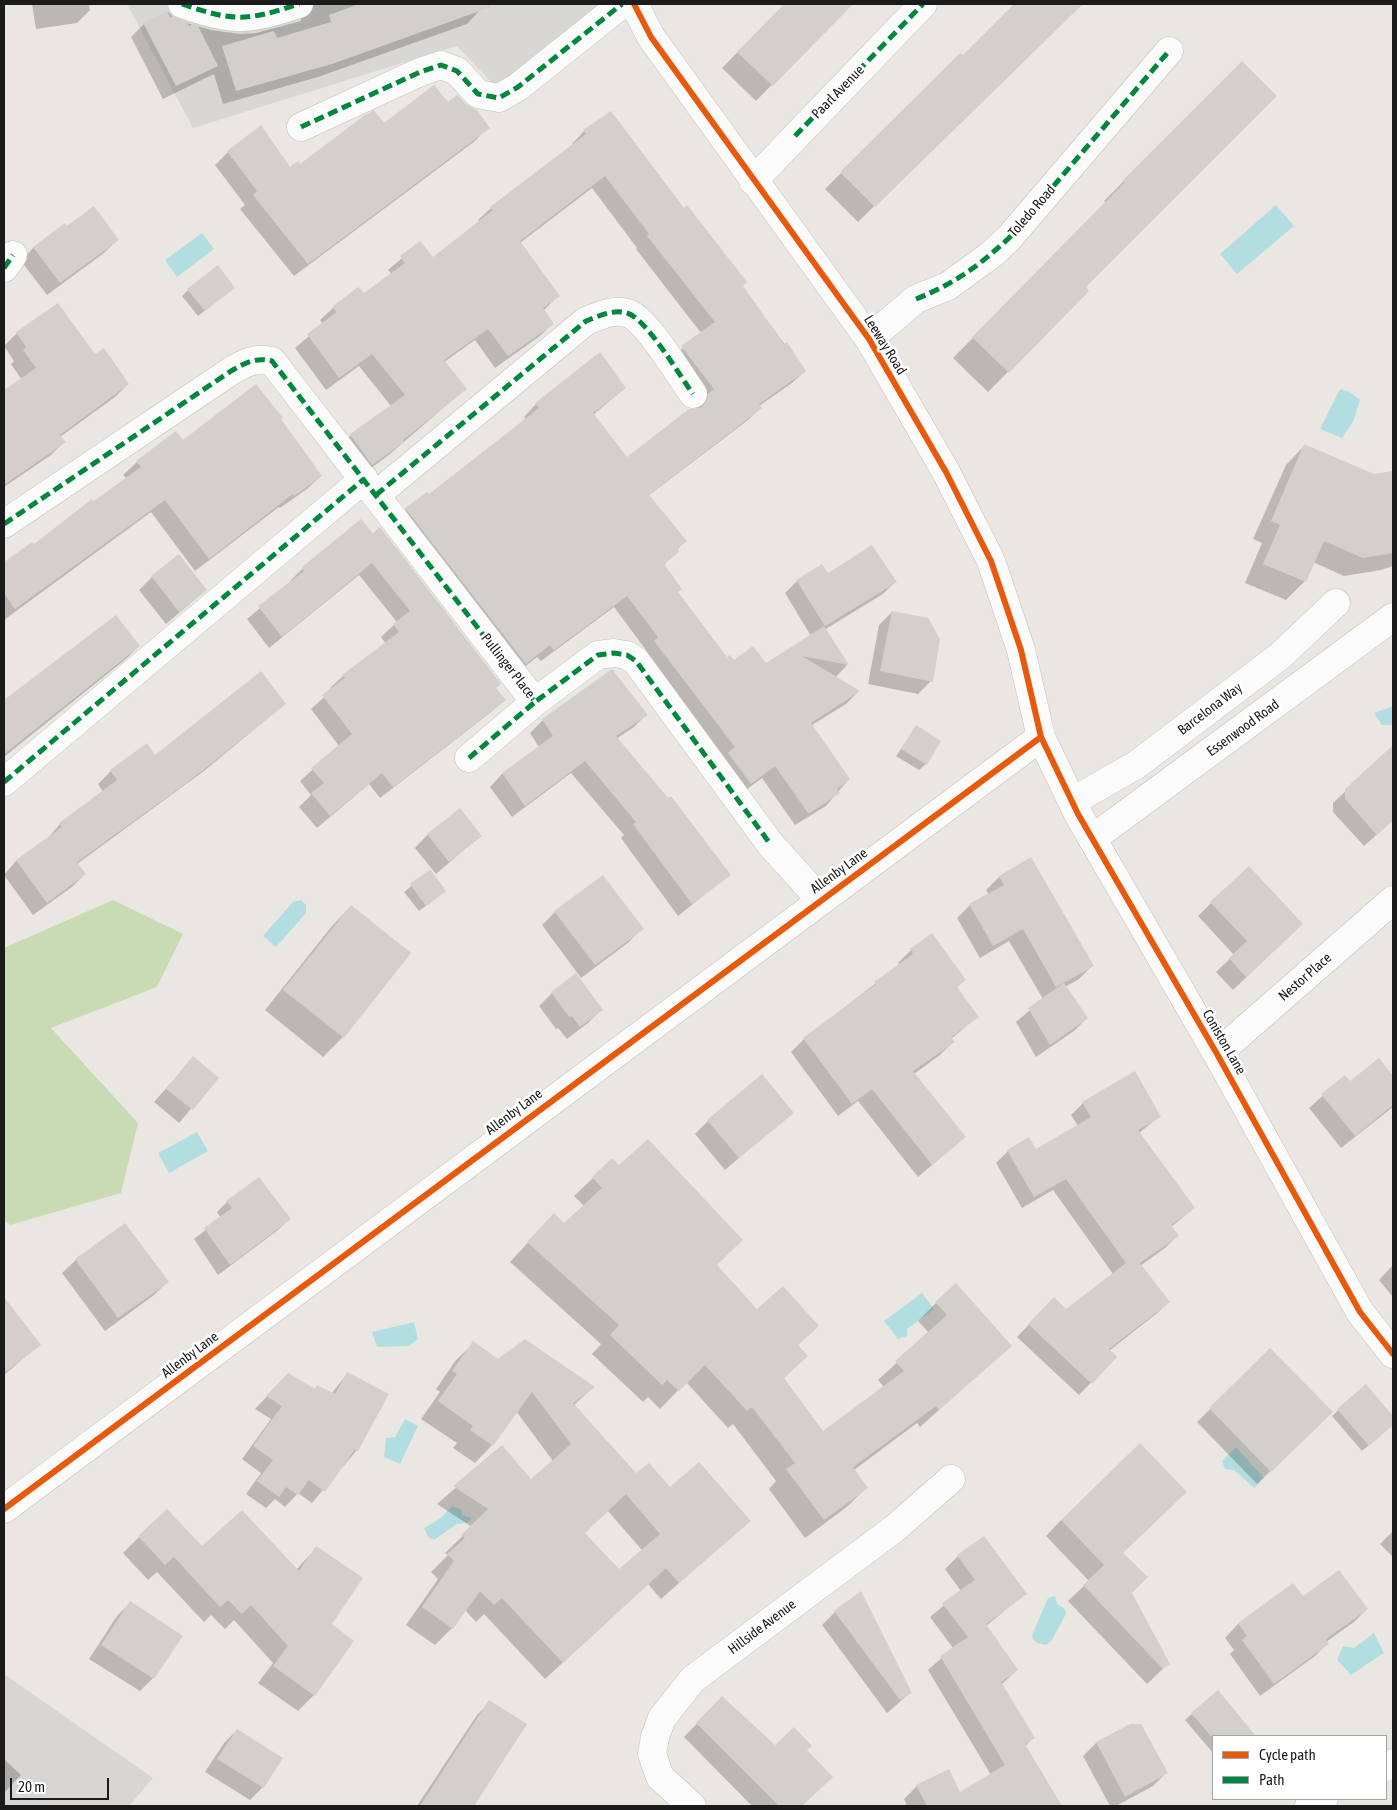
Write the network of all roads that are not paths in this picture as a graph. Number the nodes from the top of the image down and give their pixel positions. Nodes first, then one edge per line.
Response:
1 (182, 4) edge
2 (299, 4) edge
3 (622, 4) edge
4 (634, 4) edge
5 (923, 4) edge
6 (1169, 51) dead end
7 (301, 127) dead end
8 (753, 181) junction
9 (869, 339) junction
10 (693, 394) dead end
11 (370, 487) junction
12 (4, 524) edge
13 (1336, 603) dead end
14 (1393, 617) edge
15 (535, 702) junction
16 (1041, 737) junction
17 (469, 758) dead end
18 (4, 782) edge
19 (1073, 801) junction
20 (1092, 839) junction
21 (821, 900) junction
22 (1393, 900) edge
23 (1217, 1054) junction
24 (1393, 1354) edge
25 (951, 1479) dead end
26 (4, 1509) edge
27 (1322, 1800) edge
28 (692, 1806) edge
29 (1309, 1806) edge

1 - 2 street
3 - 7 street
4 - 8 street, Leeway Road
5 - 8 street, Paarl Avenue
6 - 9 street, Toledo Road
8 - 9 street, Leeway Road
9 - 16 street, Leeway Road
10 - 11 street
11 - 12 street, Pullinger Place
11 - 15 street, Pullinger Place
11 - 18 street
13 - 19 street, Barcelona Way
14 - 20 street, Essenwood Road
15 - 17 street
15 - 21 street, Pullinger Place
16 - 19 street, Coniston Lane
16 - 21 street, Allenby Lane
19 - 20 street, Coniston Lane
20 - 23 street, Coniston Lane
21 - 26 street, Allenby Lane
22 - 23 street, Nestor Place
23 - 24 street, Coniston Lane
25 - 28 street, Hillside Avenue
27 - 29 street

